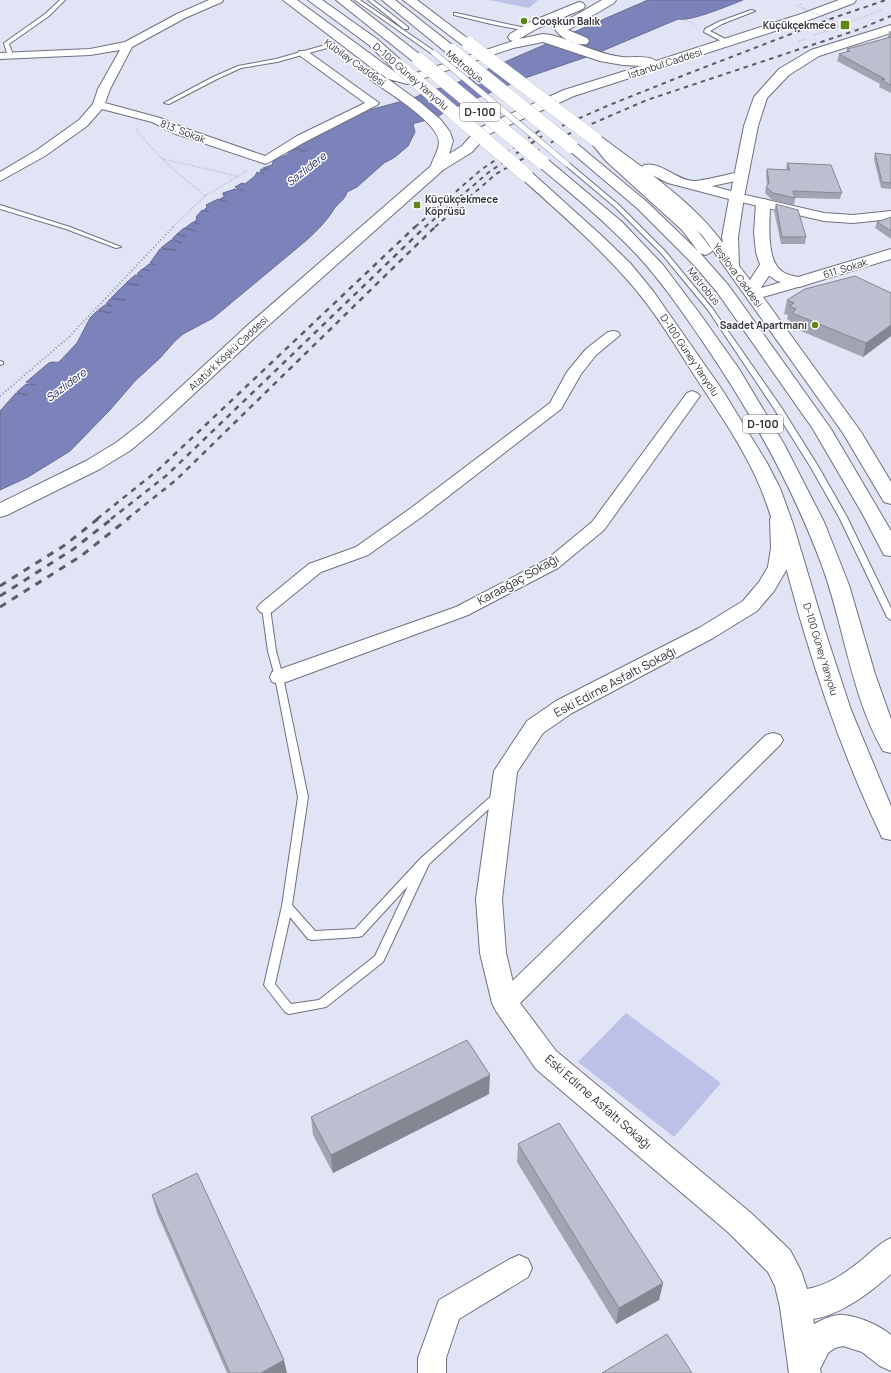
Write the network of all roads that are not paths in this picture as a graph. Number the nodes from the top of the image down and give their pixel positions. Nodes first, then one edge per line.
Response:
1 (63, 0) edge
2 (218, 0) edge
3 (276, 0) edge
4 (289, 0) edge
5 (314, 0) edge
6 (342, 0) edge
7 (357, 0) edge
8 (370, 0) edge
9 (388, 0) edge
10 (409, 0) edge
11 (591, 0) edge
12 (606, 0) edge
13 (610, 0) edge
14 (850, 0) edge
15 (753, 11) dead end
16 (456, 14) dead end
17 (527, 29) junction
18 (891, 29) edge
19 (551, 39) junction
20 (728, 43) junction
21 (128, 45) junction
22 (332, 45) junction
23 (710, 49) junction
24 (489, 52) junction
25 (303, 53) junction
26 (434, 53) junction
27 (3, 54) edge
28 (606, 55) junction
29 (0, 66) edge
30 (407, 80) junction
31 (569, 93) junction
32 (404, 97) junction
33 (167, 103) dead end
34 (99, 105) junction
35 (436, 122) junction
36 (482, 132) junction
37 (594, 139) junction
38 (438, 167) junction
39 (740, 176) junction
40 (0, 178) edge
41 (689, 185) junction
42 (737, 197) junction
43 (764, 203) junction
44 (0, 207) edge
45 (891, 215) edge
46 (118, 247) dead end
47 (890, 255) edge
48 (732, 265) junction
49 (768, 266) junction
50 (799, 282) junction
51 (753, 296) junction
52 (746, 320) junction
53 (613, 335) dead end
54 (692, 396) dead end
55 (891, 498) edge
56 (0, 511) edge
57 (780, 516) junction
58 (891, 550) edge
59 (266, 608) joint
60 (891, 617) edge
61 (279, 677) junction
62 (773, 740) dead end
63 (891, 745) edge
64 (502, 792) junction
65 (891, 831) edge
66 (425, 861) junction
67 (287, 906) junction
68 (505, 1003) junction
69 (891, 1253) edge
70 (519, 1268) dead end
71 (796, 1307) junction
72 (891, 1354) edge
73 (804, 1370) edge
74 (432, 1373) edge

1 - 27 lane
2 - 21 street
3 - 22 main road, Kubilay Caddesi
4 - 30 main road, Kubilay Caddesi
5 - 57 main road, D-100 Güney Yanyolu, bridge
6 - 63 main road, D-100, bridge
7 - 26 lane, Metrobüs
8 - 26 lane, Metrobüs
9 - 52 main road, D-100, bridge
10 - 37 main road, bridge
11 - 17 main road
12 - 19 main road
13 - 28 main road
14 - 20 main road, İstanbul Caddesi
15 - 20 lane
16 - 17 lane
17 - 24 main road
18 - 39 main road
19 - 24 main road
19 - 28 main road
20 - 23 main road, İstanbul Caddesi
21 - 27 street
21 - 34 street
22 - 25 lane
22 - 32 main road, Kubilay Caddesi
23 - 28 main road
23 - 31 main road, İstanbul Caddesi
24 - 30 main road
25 - 33 lane
25 - 34 street, 813. Sokak
26 - 60 lane, Metrobüs, bridge
27 - 29 street
28 - 31 main road
30 - 32 main road
31 - 36 main road, İstanbul Caddesi
32 - 35 main road, Kubilay Caddesi
34 - 40 street
35 - 36 main road
35 - 38 main road
36 - 38 main road, Atatürk Köşkü Caddesi
37 - 41 main road
37 - 48 main road, Yeşilova Caddesi
37 - 52 main road
38 - 56 main road, Atatürk Köşkü Caddesi
39 - 41 main road
39 - 42 main road
41 - 42 main road
42 - 43 street
42 - 48 main road
43 - 45 street
43 - 49 main road
44 - 46 lane
47 - 50 main road, 611. Sokak
48 - 51 main road, Yeşilova Caddesi
49 - 50 main road
49 - 51 main road
50 - 51 main road, 611. Sokak
51 - 55 main road, Yeşilova Caddesi
52 - 58 main road, D-100
53 - 59 street
54 - 61 street, Karaağaç Sokağı
57 - 64 main road, Eski Edirne Asfaltı Sokağı
57 - 65 main road, D-100 Güney Yanyolu
59 - 61 lane
61 - 67 lane
62 - 68 street
64 - 66 lane
64 - 68 main road, Eski Edirne Asfaltı Sokağı
66 - 67 lane
66 - 67 lane
68 - 71 main road, Eski Edirne Asfaltı Sokağı
69 - 71 main road
70 - 74 street
71 - 73 main road, Eski Edirne Asfaltı Sokağı
72 - 73 main road

